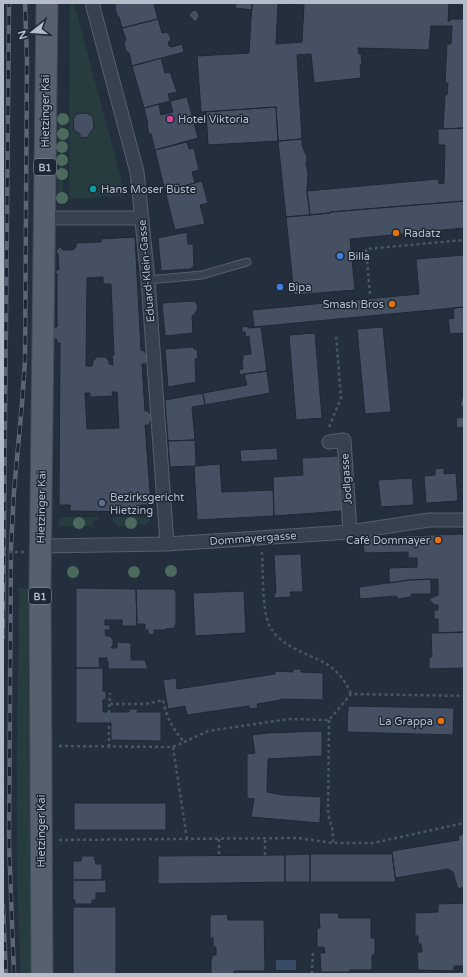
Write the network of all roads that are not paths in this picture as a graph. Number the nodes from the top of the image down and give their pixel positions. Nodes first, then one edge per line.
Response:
1 (47, 3) edge
2 (92, 3) edge
3 (44, 218) junction
4 (142, 218) junction
5 (247, 262) dead end
6 (148, 280) junction
7 (330, 442) road end
8 (464, 520) edge
9 (350, 532) junction
10 (167, 544) junction
11 (32, 549) junction
12 (42, 974) edge

1 - 3 main road, Hietzinger Kai / B1
2 - 4 street, Eduard-Klein-Gasse
3 - 4 street
3 - 11 main road, Hietzinger Kai / B1
4 - 6 street, Eduard-Klein-Gasse
5 - 6 lane
6 - 10 street, Eduard-Klein-Gasse
7 - 9 street, Jodlgasse
8 - 9 street, Dommayergasse
9 - 10 street, Dommayergasse
10 - 11 street, Dommayergasse
11 - 12 main road, Hietzinger Kai / B1

